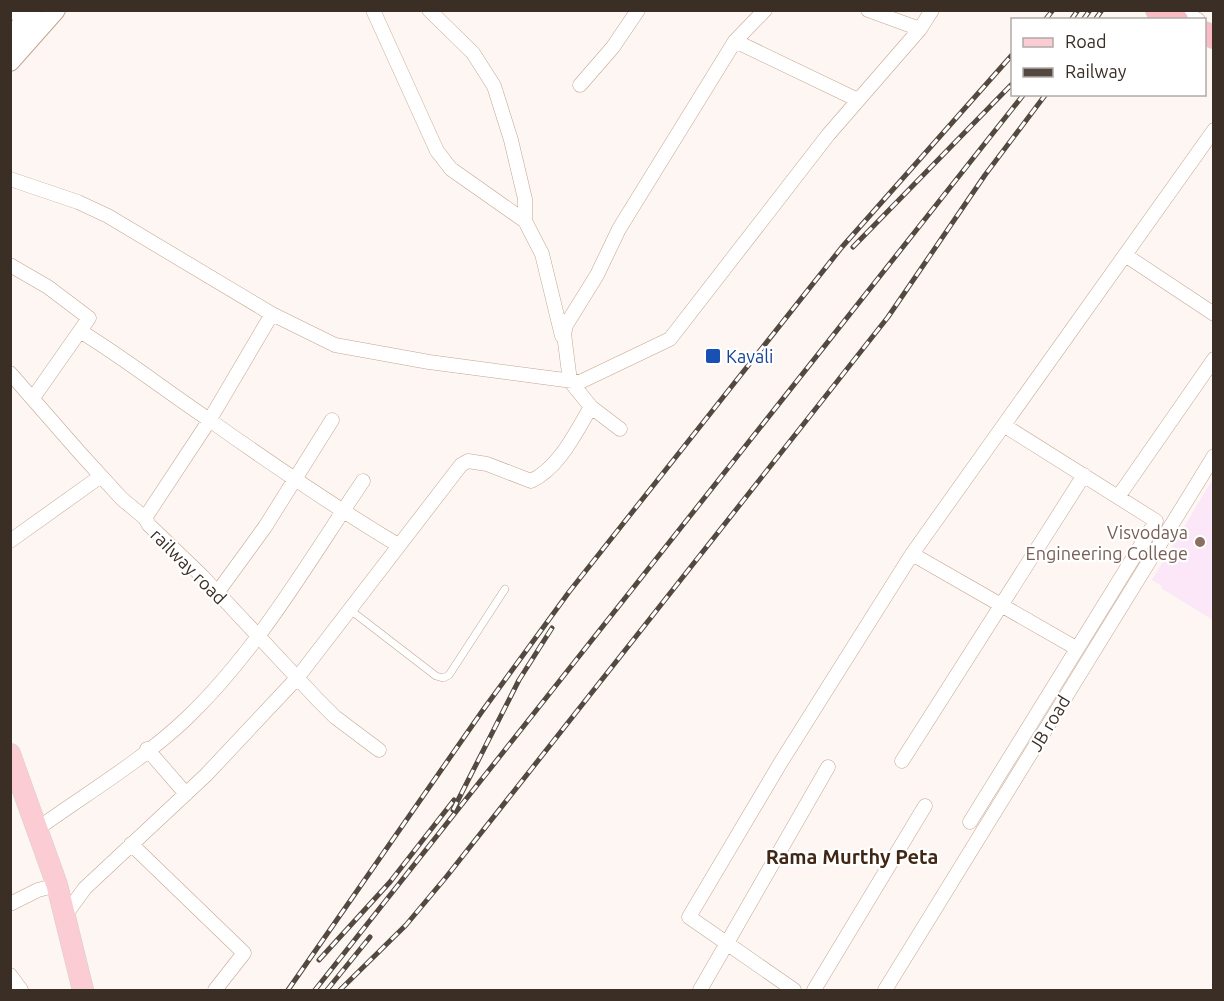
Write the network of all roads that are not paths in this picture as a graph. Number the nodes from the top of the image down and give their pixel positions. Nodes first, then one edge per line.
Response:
1 (56, 10) edge
2 (373, 10) edge
3 (429, 10) edge
4 (638, 10) edge
5 (765, 10) edge
6 (868, 10) edge
7 (932, 10) edge
8 (1158, 10) edge
9 (1179, 10) edge
10 (27, 18) edge
11 (1173, 18) edge
12 (1194, 18) edge
13 (920, 29) junction
14 (10, 38) edge
15 (735, 41) junction
16 (10, 62) edge
17 (580, 84) dead end
18 (858, 100) junction
19 (1214, 130) edge
20 (10, 179) edge
21 (525, 221) junction
22 (1125, 255) junction
23 (10, 265) edge
24 (272, 314) junction
25 (1214, 314) edge
26 (80, 331) junction
27 (565, 348) junction
28 (1214, 359) edge
29 (10, 373) edge
30 (570, 381) junction
31 (33, 398) junction
32 (591, 407) junction
33 (332, 420) dead end
34 (209, 421) junction
35 (1005, 426) junction
36 (620, 429) dead end
37 (1214, 456) edge
38 (1084, 475) junction
39 (101, 476) junction
40 (296, 479) junction
41 (363, 481) dead end
42 (1118, 497) junction
43 (342, 512) junction
44 (145, 518) junction
45 (10, 541) edge
46 (398, 545) junction
47 (912, 554) junction
48 (505, 589) dead end
49 (217, 592) junction
50 (1000, 605) junction
51 (350, 609) junction
52 (257, 637) junction
53 (1076, 648) junction
54 (298, 677) junction
55 (147, 749) junction
56 (379, 750) dead end
57 (10, 754) edge
58 (902, 761) dead end
59 (828, 767) dead end
60 (186, 794) junction
61 (925, 806) dead end
62 (970, 822) dead end
63 (37, 829) junction
64 (131, 844) junction
65 (48, 887) junction
66 (10, 904) edge
67 (66, 914) junction
68 (728, 944) junction
69 (10, 975) edge
70 (21, 990) edge
71 (83, 990) edge
72 (215, 990) edge
73 (700, 990) edge
74 (794, 990) edge
75 (814, 990) edge
76 (885, 990) edge

1 - 10 main road
2 - 21 street
3 - 21 street
4 - 17 street
5 - 15 street
6 - 13 street
7 - 13 street
8 - 11 highway
9 - 12 street
10 - 14 main road
10 - 16 main road
13 - 18 street
15 - 18 street
15 - 27 street
18 - 30 street
19 - 22 street
20 - 24 street
21 - 27 street
22 - 25 street
22 - 35 street
23 - 26 street
24 - 30 street
24 - 34 street
26 - 31 street
26 - 34 street
27 - 30 street
28 - 42 street
29 - 31 street, railway road
30 - 32 street
31 - 39 street, railway road
32 - 36 street
32 - 46 street
33 - 40 street
34 - 40 street
34 - 44 street
35 - 38 street
35 - 47 street
37 - 76 street, JB road
38 - 42 street
38 - 50 street
39 - 44 street, railway road
39 - 45 street
40 - 43 street
40 - 49 street
41 - 43 street
42 - 53 street
43 - 46 street
43 - 52 street
44 - 49 street, railway road
46 - 51 street
47 - 50 street
47 - 68 street
48 - 51 lane
49 - 52 street, railway road
50 - 53 street
50 - 58 street
51 - 54 street
52 - 54 street, railway road
52 - 55 street
53 - 62 street
54 - 56 street, railway road
54 - 60 street
55 - 60 street
55 - 63 street
57 - 63 main road
59 - 68 street
60 - 64 street
61 - 75 street
63 - 65 main road
64 - 67 street
64 - 72 street
65 - 66 street
65 - 67 main road
67 - 71 main road
68 - 73 street
68 - 74 street
69 - 70 street

